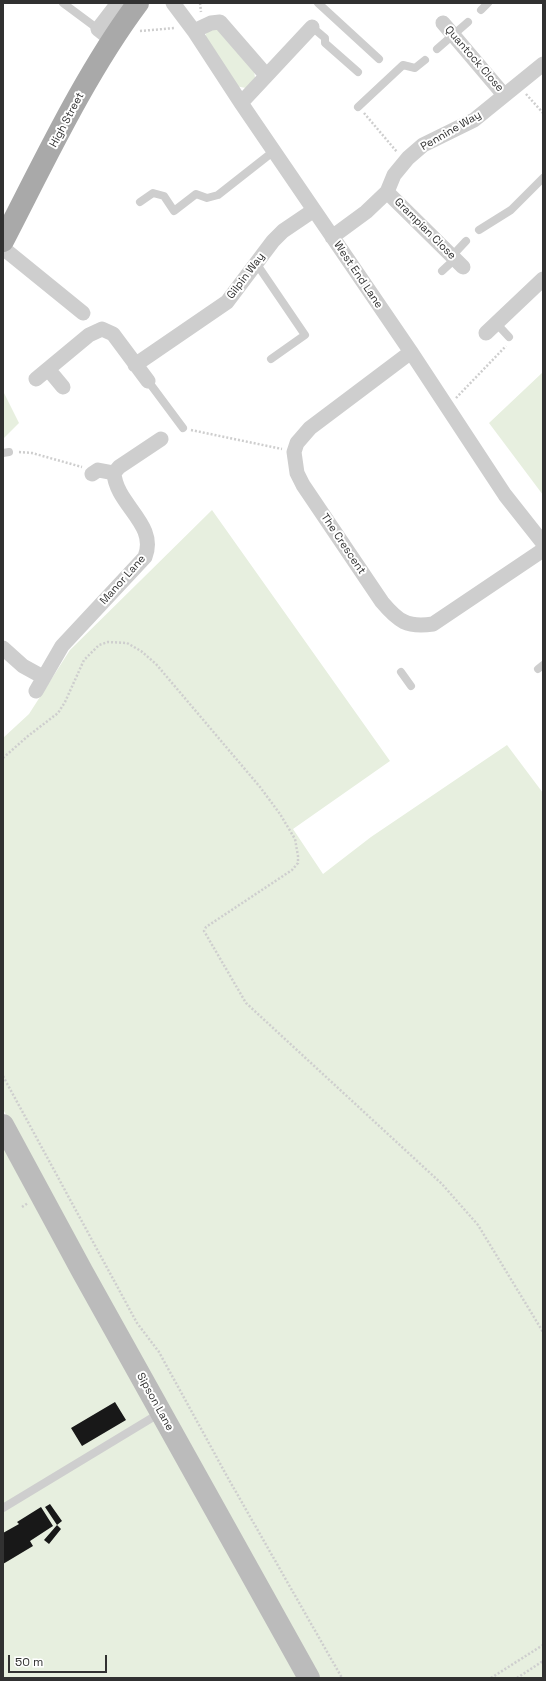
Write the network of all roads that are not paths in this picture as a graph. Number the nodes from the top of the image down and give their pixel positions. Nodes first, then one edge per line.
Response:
1 (63, 3) edge
2 (118, 3) edge
3 (138, 3) edge
4 (318, 3) edge
5 (488, 3) edge
6 (169, 4) edge
7 (481, 10) dead end
8 (468, 22) dead end
9 (443, 23) dead end
10 (190, 27) junction
11 (312, 27) joint
12 (110, 32) junction
13 (453, 35) junction
14 (437, 49) dead end
15 (379, 59) dead end
16 (425, 60) dead end
17 (543, 64) edge
18 (358, 72) dead end
19 (266, 75) junction
20 (504, 95) junction
21 (241, 104) junction
22 (359, 106) road end
23 (274, 151) junction
24 (543, 178) edge
25 (387, 192) junction
26 (140, 202) dead end
27 (314, 210) junction
28 (479, 230) dead end
29 (332, 237) junction
30 (3, 241) edge
31 (466, 242) dead end
32 (3, 248) edge
33 (457, 261) junction
34 (256, 263) junction
35 (442, 271) dead end
36 (543, 279) edge
37 (84, 313) dead end
38 (496, 323) junction
39 (486, 334) dead end
40 (508, 341) road end
41 (411, 352) junction
42 (271, 359) dead end
43 (135, 365) junction
44 (48, 369) junction
45 (36, 379) dead end
46 (148, 381) joint
47 (63, 387) dead end
48 (183, 428) road end
49 (161, 439) dead end
50 (114, 473) junction
51 (92, 474) road end
52 (543, 543) edge
53 (543, 550) edge
54 (3, 648) edge
55 (401, 672) dead end
56 (411, 686) dead end
57 (3, 1126) edge
58 (160, 1413) junction
59 (3, 1508) edge
60 (309, 1678) edge

1 - 12 lane
2 - 12 street
3 - 12 main road, High Street
4 - 15 lane
5 - 7 lane
6 - 10 street, West End Lane
8 - 13 lane
9 - 13 street, Quantock Close
10 - 19 street
10 - 21 street, West End Lane
11 - 18 lane
11 - 19 street
12 - 30 main road, High Street
13 - 14 lane
13 - 20 street, Quantock Close
16 - 22 lane
17 - 20 street, Pennine Way
19 - 21 street
20 - 25 street, Pennine Way
21 - 23 street, West End Lane
23 - 26 lane
23 - 27 street, West End Lane
24 - 28 lane
25 - 29 street, Pennine Way
25 - 33 street, Grampian Close
27 - 29 street, West End Lane
27 - 34 street, Gilpin Way
29 - 41 street, West End Lane
31 - 33 lane
32 - 37 street
33 - 35 lane
34 - 42 lane
34 - 43 street, Gilpin Way
36 - 38 street
38 - 39 street
38 - 40 lane
41 - 52 street, West End Lane
41 - 53 street, The Crescent
43 - 44 street
43 - 46 street
44 - 45 street
44 - 47 street
46 - 48 lane
49 - 50 street
50 - 51 street
50 - 54 street, Manor Lane
55 - 56 lane
57 - 58 street, Sipson Lane
58 - 59 lane
58 - 60 street, Sipson Lane

